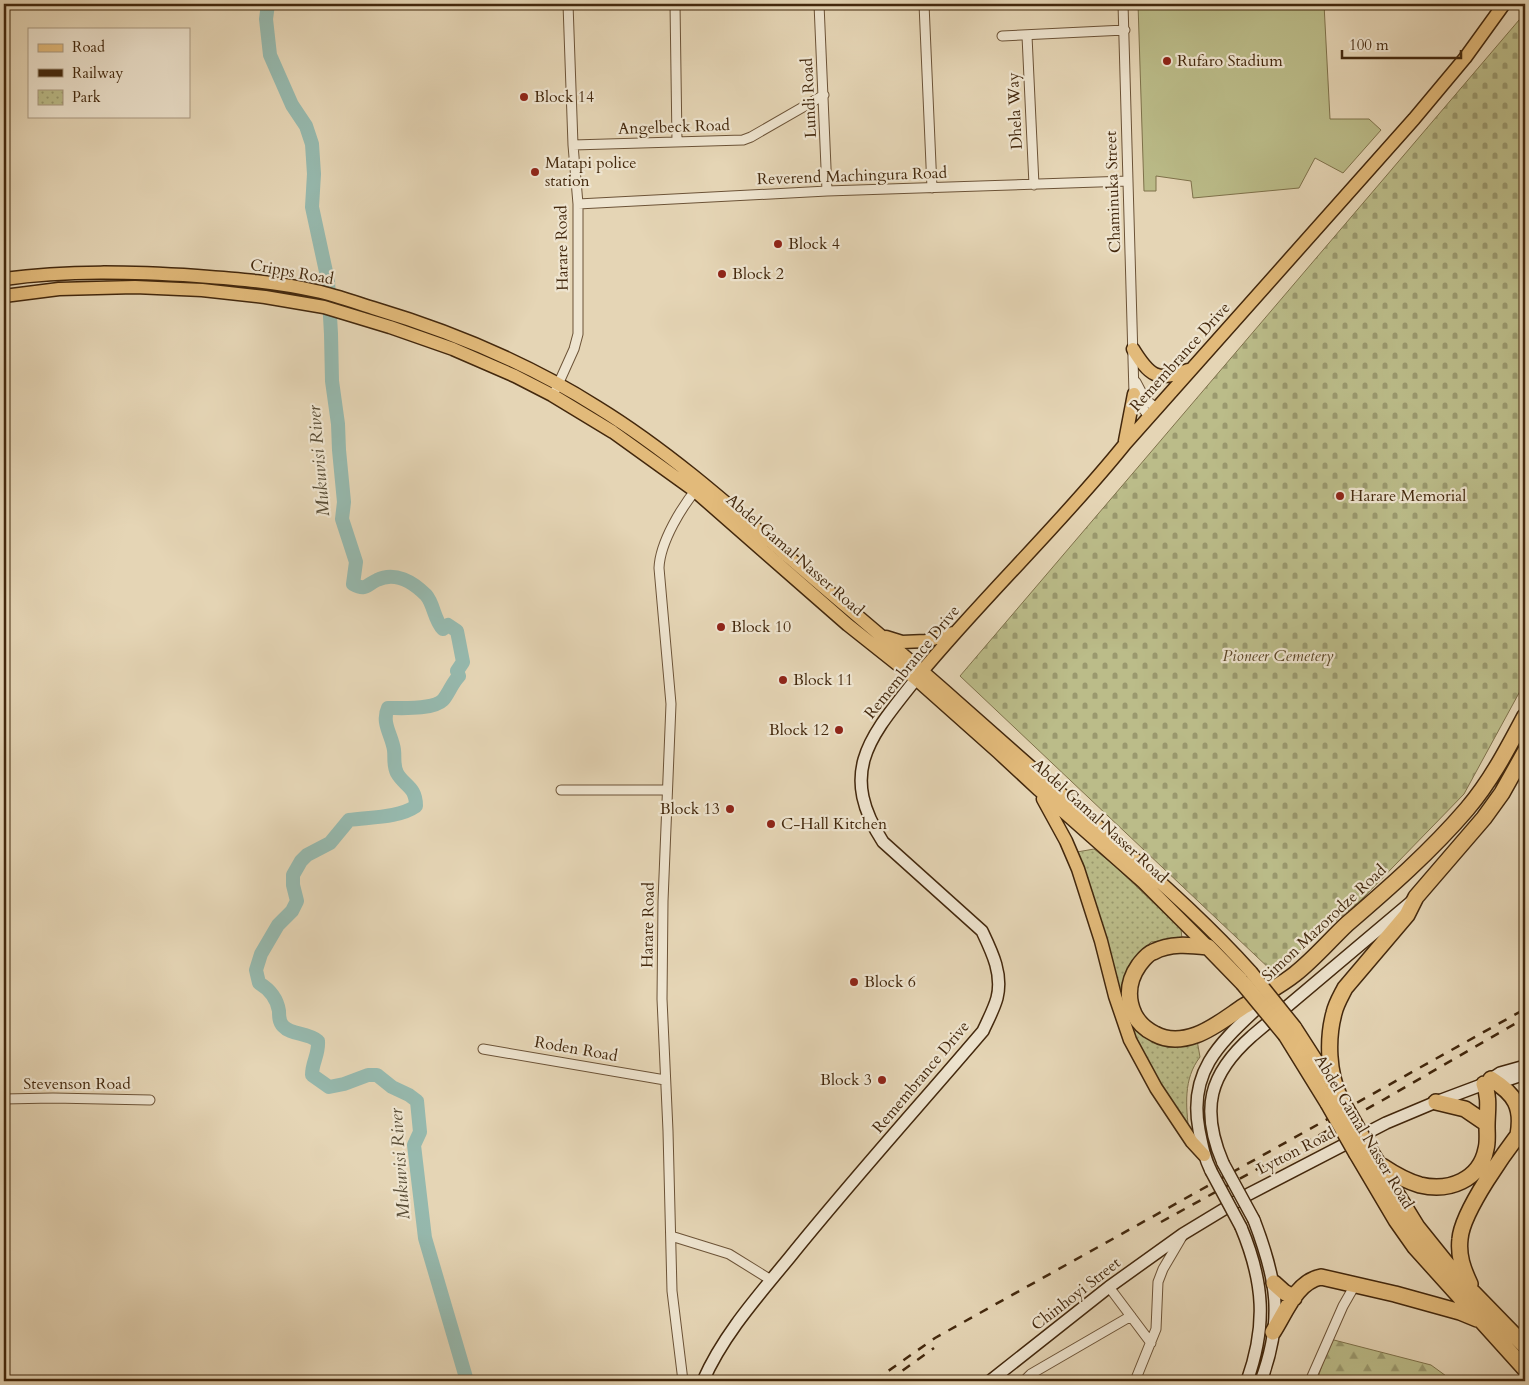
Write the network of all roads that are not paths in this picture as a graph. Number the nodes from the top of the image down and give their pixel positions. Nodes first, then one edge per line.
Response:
1 (568, 4) edge
2 (675, 4) edge
3 (819, 4) edge
4 (924, 4) edge
5 (1124, 4) edge
6 (1504, 4) edge
7 (1124, 30) junction
8 (1002, 36) dead end
9 (1027, 36) junction
10 (824, 95) junction
11 (677, 142) junction
12 (573, 145) junction
13 (1128, 181) junction
14 (1034, 185) junction
15 (932, 188) junction
16 (827, 191) junction
17 (578, 204) junction
18 (4, 279) edge
19 (4, 296) edge
20 (1133, 349) junction
21 (1193, 368) junction
22 (1134, 380) junction
23 (555, 390) junction
24 (1134, 394) junction
25 (1153, 412) junction
26 (1124, 444) junction
27 (699, 487) junction
28 (954, 633) junction
29 (879, 634) junction
30 (919, 675) junction
31 (1525, 716) edge
32 (1525, 752) edge
33 (561, 790) dead end
34 (668, 790) junction
35 (1039, 790) junction
36 (1416, 897) junction
37 (1208, 946) junction
38 (1295, 974) junction
39 (1247, 978) junction
40 (483, 1049) dead end
41 (1525, 1066) edge
42 (1525, 1074) edge
43 (665, 1080) junction
44 (1491, 1082) junction
45 (1335, 1098) junction
46 (4, 1099) edge
47 (150, 1100) dead end
48 (1436, 1102) junction
49 (1487, 1124) junction
50 (1522, 1130) edge
51 (1363, 1151) junction
52 (1204, 1156) junction
53 (1378, 1164) junction
54 (1183, 1234) junction
55 (671, 1236) junction
56 (771, 1280) junction
57 (1274, 1283) junction
58 (1355, 1284) junction
59 (1109, 1288) junction
60 (1474, 1294) junction
61 (1294, 1298) junction
62 (1131, 1316) junction
63 (1481, 1320) junction
64 (1273, 1332) junction
65 (1151, 1343) junction
66 (1525, 1346) edge
67 (1525, 1369) edge
68 (682, 1381) edge
69 (703, 1381) edge
70 (990, 1381) edge
71 (1024, 1381) edge
72 (1135, 1381) edge
73 (1247, 1381) edge
74 (1261, 1381) edge
75 (1310, 1381) edge

1 - 12 street, Harare Road
2 - 11 street
3 - 10 street, Lundi Road
4 - 15 street
5 - 7 street, Chaminuka Street
6 - 21 main road, Remembrance Drive
7 - 9 street
7 - 13 street, Chaminuka Street
8 - 9 street
9 - 14 street, Dhela Way
10 - 11 street, Angelbeck Road
10 - 16 street, Lundi Road
11 - 12 street, Angelbeck Road
12 - 17 street, Harare Road
13 - 14 street, Reverend Machingura Road
13 - 20 street, Chaminuka Street
14 - 15 street, Reverend Machingura Road
15 - 16 street, Reverend Machingura Road
16 - 17 street, Reverend Machingura Road
17 - 23 street, Harare Road
18 - 23 main road, Cripps Road
19 - 23 main road, Cripps Road
20 - 21 main road
20 - 22 street, Chaminuka Street
21 - 25 main road, Remembrance Drive
22 - 24 street, Chaminuka Street
22 - 25 street
23 - 27 main road, Abdel Gamal Nasser Road
24 - 25 street
24 - 26 main road
25 - 26 main road, Remembrance Drive
26 - 28 main road, Remembrance Drive
27 - 29 main road, Abdel Gamal Nasser Road
27 - 30 main road, Abdel Gamal Nasser Road
27 - 34 street, Harare Road
28 - 29 main road
28 - 30 main road, Remembrance Drive
29 - 30 main road, Abdel Gamal Nasser Road
30 - 35 main road, Abdel Gamal Nasser Road
30 - 39 main road, Abdel Gamal Nasser Road
30 - 56 street, Remembrance Drive
31 - 38 highway, Simon Mazorodze Road
32 - 36 highway
33 - 34 street
34 - 43 street, Harare Road
35 - 37 main road, Abdel Gamal Nasser Road
35 - 52 main road
36 - 45 highway
36 - 57 street, bridge
37 - 38 highway
37 - 39 highway, Abdel Gamal Nasser Road
38 - 52 street, Simon Mazorodze Road
39 - 45 highway, Abdel Gamal Nasser Road, bridge
40 - 43 street, Roden Road
41 - 44 street, Lytton Road
42 - 44 street, Lytton Road
43 - 55 street, Harare Road
44 - 48 street, Lytton Road
44 - 49 highway
44 - 50 highway
45 - 51 highway, Abdel Gamal Nasser Road, bridge
46 - 47 street, Stevenson Road
48 - 49 highway
48 - 54 street, Lytton Road
49 - 53 highway
50 - 60 highway
51 - 53 highway, Abdel Gamal Nasser Road
51 - 63 highway, Abdel Gamal Nasser Road
52 - 73 street, Simon Mazorodze Road, bridge
53 - 60 highway, Abdel Gamal Nasser Road
54 - 59 street, Chinhoyi Street
54 - 65 street
55 - 56 street
55 - 68 street, Harare Road
56 - 69 street, Remembrance Drive
57 - 61 highway
57 - 64 street
58 - 61 highway
58 - 63 highway
58 - 75 street
59 - 62 street
59 - 70 street, Chinhoyi Street
60 - 66 highway, Abdel Gamal Nasser Road
61 - 64 highway
62 - 65 street
62 - 71 street
63 - 67 highway, Abdel Gamal Nasser Road
64 - 74 street
65 - 72 street

